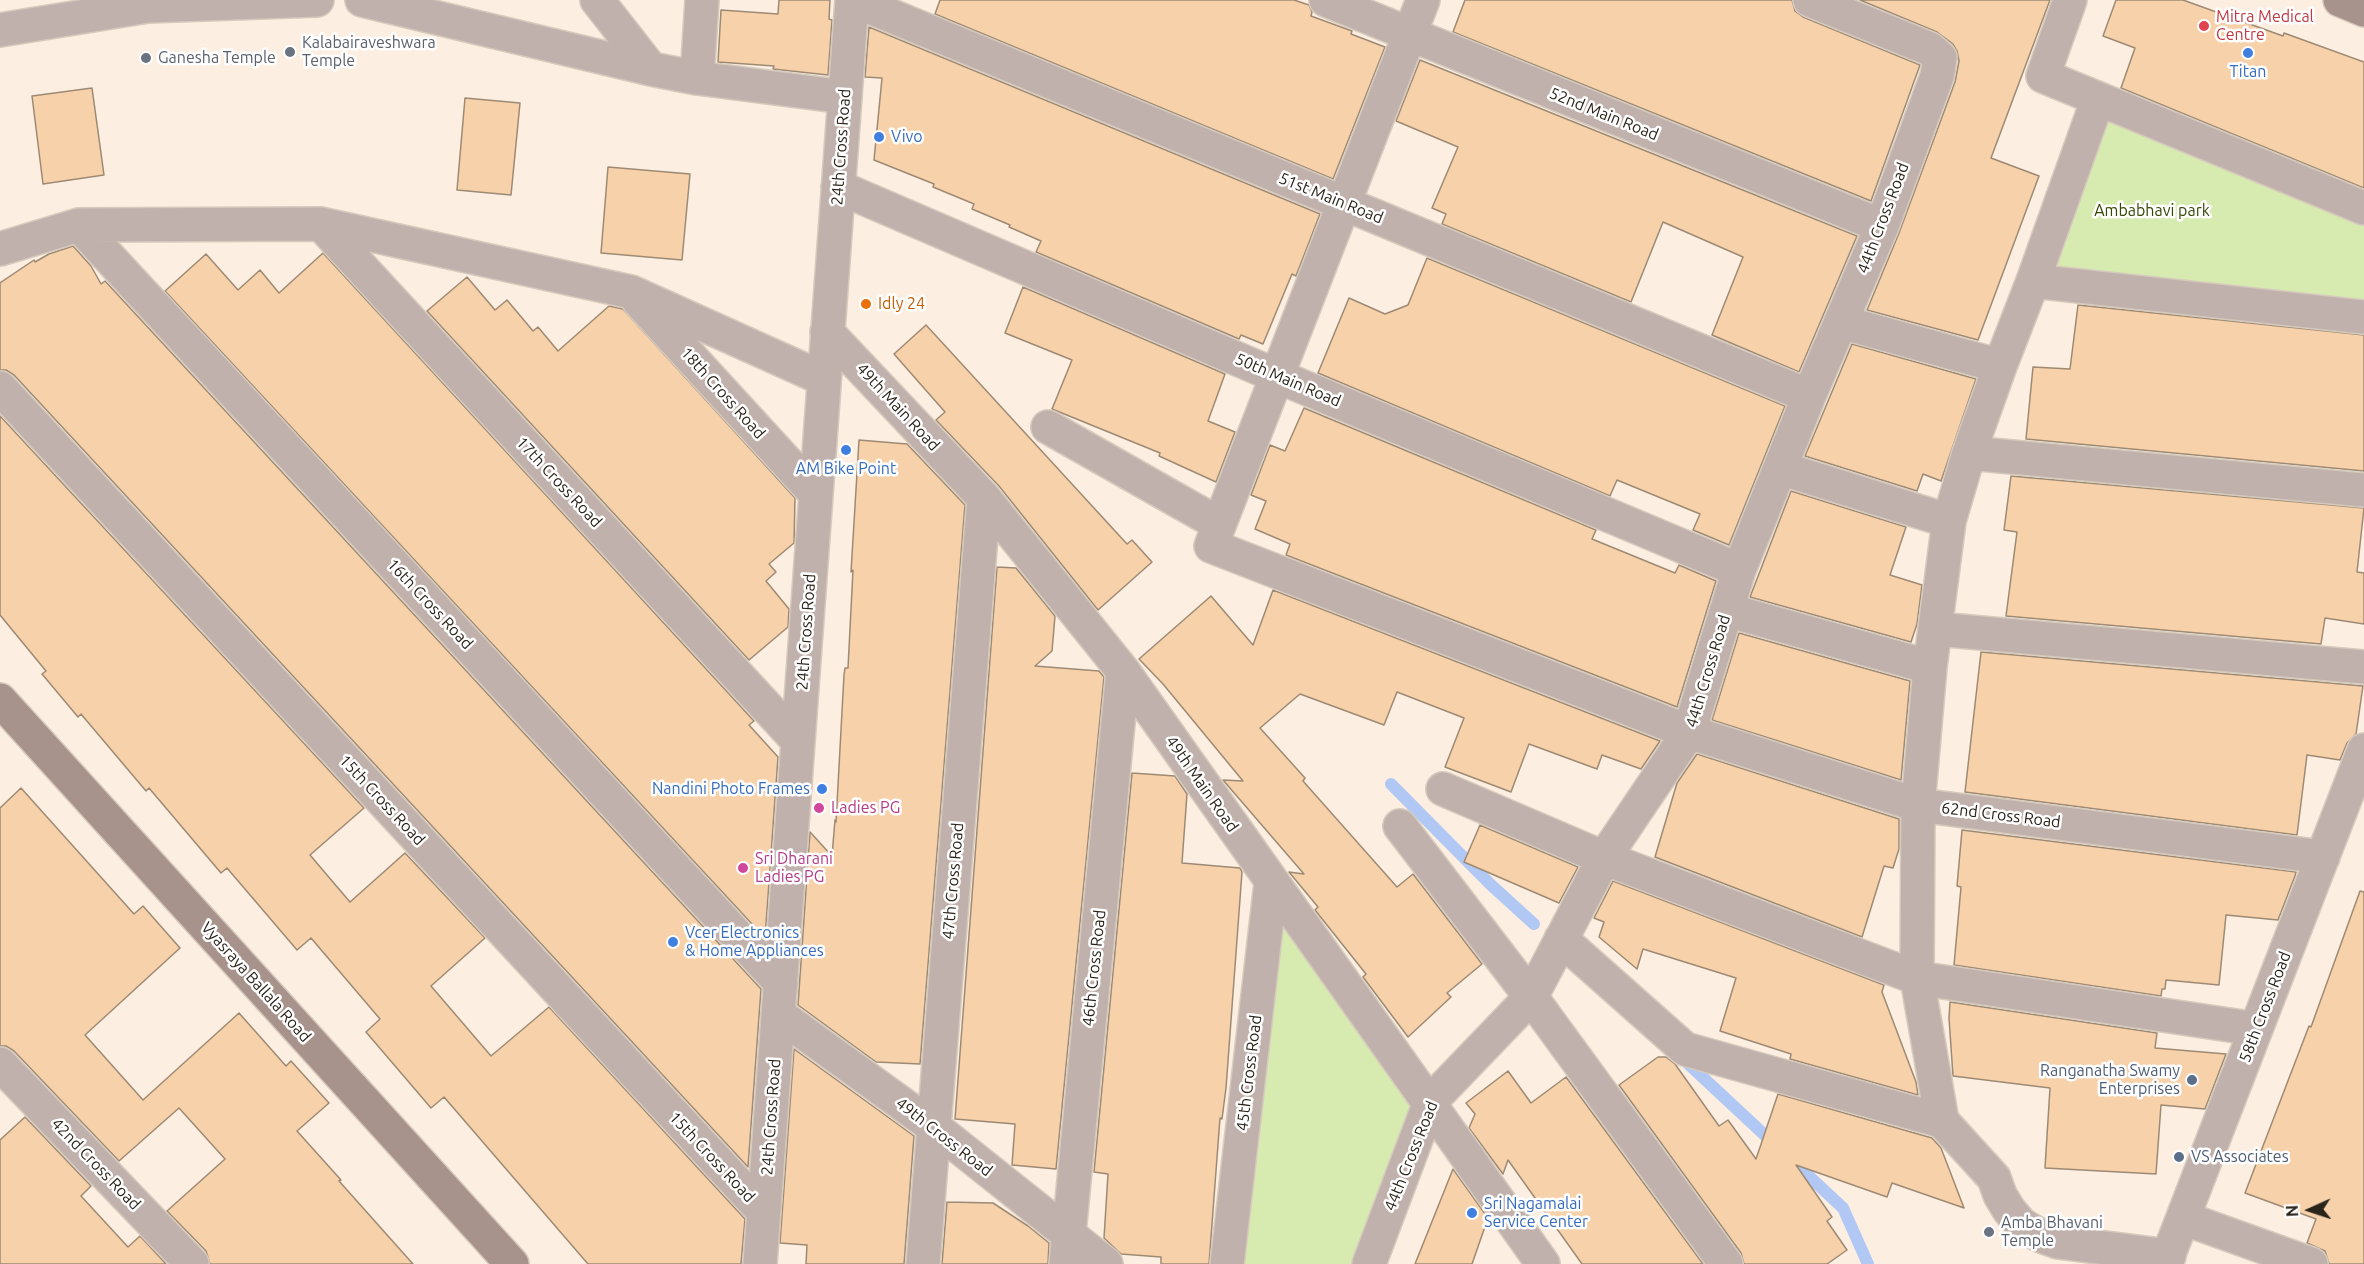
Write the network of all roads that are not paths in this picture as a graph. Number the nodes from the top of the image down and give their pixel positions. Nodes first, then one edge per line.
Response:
1 (317, 0) edge
2 (362, 0) edge
3 (597, 0) edge
4 (702, 0) edge
5 (852, 0) edge
6 (1326, 0) edge
7 (1423, 0) edge
8 (1810, 0) edge
9 (2070, 0) edge
10 (2340, 0) edge
11 (146, 3) edge
12 (2364, 10) edge
13 (0, 30) edge
14 (1409, 35) junction
15 (651, 69) junction
16 (697, 78) junction
17 (845, 97) junction
18 (2098, 99) junction
19 (838, 187) junction
20 (1344, 204) junction
21 (2364, 208) edge
22 (321, 224) junction
23 (79, 225) junction
24 (1882, 226) junction
25 (0, 249) edge
26 (2033, 281) junction
27 (631, 292) junction
28 (2364, 317) edge
29 (1841, 322) junction
30 (827, 332) junction
31 (2000, 366) junction
32 (1277, 376) junction
33 (824, 379) junction
34 (0, 388) edge
35 (1809, 396) junction
36 (1048, 427) dead end
37 (1970, 453) junction
38 (1780, 468) junction
39 (2364, 490) edge
40 (816, 494) junction
41 (984, 498) junction
42 (1949, 520) junction
43 (1219, 524) junction
44 (1739, 570) junction
45 (1727, 610) junction
46 (1936, 630) junction
47 (1930, 667) junction
48 (2364, 667) edge
49 (1123, 672) junction
50 (0, 700) edge
51 (1689, 732) junction
52 (798, 741) junction
53 (2364, 750) edge
54 (1443, 789) dead end
55 (1918, 805) junction
56 (1400, 826) dead end
57 (2323, 857) junction
58 (1604, 858) junction
59 (1271, 883) junction
60 (1561, 939) junction
61 (1917, 978) junction
62 (1531, 997) junction
63 (780, 999) junction
64 (2256, 1029) junction
65 (0, 1064) edge
66 (1430, 1102) junction
67 (1942, 1121) junction
68 (934, 1127) junction
69 (764, 1212) junction
70 (2183, 1218) junction
71 (1067, 1249) edge
72 (2167, 1260) edge
73 (192, 1264) edge
74 (512, 1264) edge
75 (760, 1264) edge
76 (923, 1264) edge
77 (1106, 1264) edge
78 (1227, 1264) edge
79 (1369, 1264) edge
80 (1544, 1264) edge
81 (1726, 1264) edge
82 (2311, 1264) edge

1 - 11 street
2 - 15 street
3 - 15 street
4 - 16 street
5 - 17 street, 24th Cross Road
5 - 20 street, 51st Main Road
6 - 14 street, 52nd Main Road
7 - 14 street
8 - 24 street, 44th Cross Road
9 - 18 street
10 - 12 street
11 - 13 street
14 - 20 street
14 - 24 street, 52nd Main Road
15 - 16 street
16 - 17 street
17 - 19 street, 24th Cross Road
18 - 21 street
18 - 26 street
19 - 30 street, 24th Cross Road
19 - 32 street, 50th Main Road
20 - 32 street
20 - 35 street, 51st Main Road
22 - 23 street
22 - 27 street
22 - 52 street, 17th Cross Road
23 - 25 street
23 - 63 street, 16th Cross Road
24 - 29 street, 44th Cross Road
26 - 28 street
26 - 31 street
27 - 33 street
27 - 40 street, 18th Cross Road
29 - 31 street
29 - 35 street, 44th Cross Road
30 - 33 street, 24th Cross Road
30 - 41 street, 49th Main Road
31 - 37 street
32 - 43 street
32 - 44 street, 50th Main Road
33 - 40 street, 24th Cross Road
34 - 69 street, 15th Cross Road
35 - 38 street, 44th Cross Road
36 - 43 street
37 - 39 street
37 - 42 street
38 - 42 street
38 - 44 street, 44th Cross Road
40 - 52 street, 24th Cross Road
41 - 49 street, 49th Main Road
41 - 68 street, 47th Cross Road
42 - 46 street
43 - 51 street, 62nd Cross Road
44 - 45 street, 44th Cross Road
45 - 47 street
45 - 51 street, 44th Cross Road
46 - 47 street
46 - 48 street
47 - 55 street
49 - 59 street, 49th Main Road
49 - 71 street, 46th Cross Road
50 - 74 street, Vyasraya Ballala Road
51 - 55 street, 62nd Cross Road
51 - 58 street, 44th Cross Road
52 - 63 street, 24th Cross Road
53 - 57 street, 58th Cross Road
54 - 58 street
55 - 57 street, 62nd Cross Road
55 - 61 street
56 - 62 street
57 - 64 street, 58th Cross Road
58 - 60 street, 44th Cross Road
58 - 61 street
59 - 66 street, 49th Main Road
59 - 78 street, 45th Cross Road
60 - 62 street, 44th Cross Road
60 - 67 street
61 - 64 street
61 - 67 street
62 - 66 street, 44th Cross Road
62 - 81 street
63 - 68 street, 49th Cross Road
63 - 69 street, 24th Cross Road
64 - 70 street, 58th Cross Road
65 - 73 street, 42nd Cross Road
66 - 79 street, 44th Cross Road
66 - 80 street, 49th Main Road
67 - 72 street
68 - 71 street, 49th Cross Road
68 - 76 street, 47th Cross Road
69 - 75 street, 24th Cross Road
70 - 72 street, 58th Cross Road
70 - 82 street
71 - 77 street, 49th Cross Road

